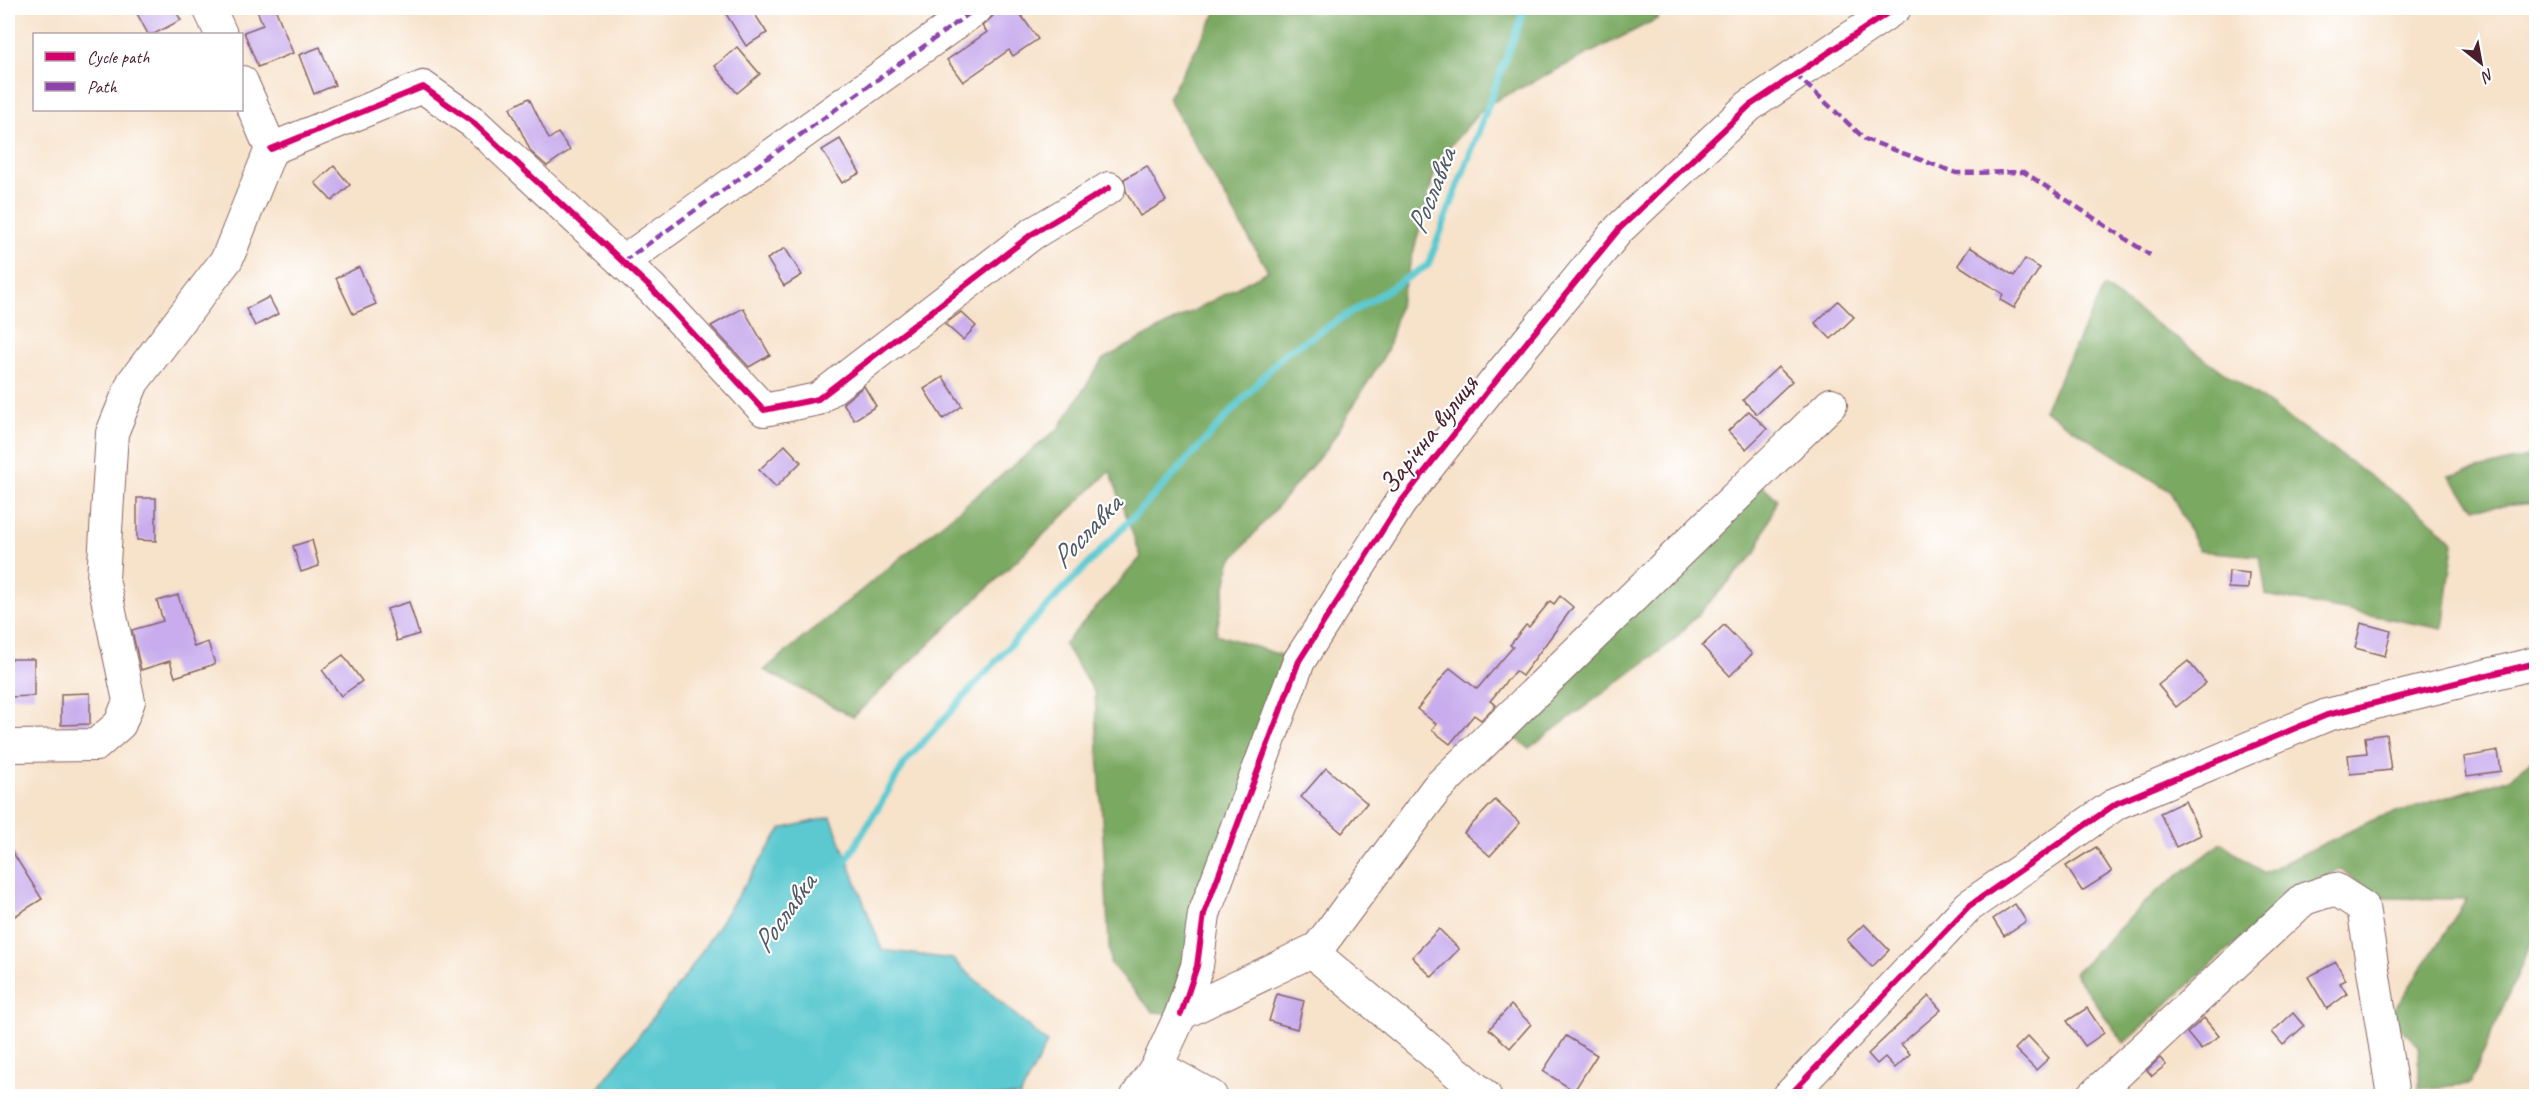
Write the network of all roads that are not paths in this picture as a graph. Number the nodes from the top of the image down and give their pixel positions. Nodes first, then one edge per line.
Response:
1 (209, 8) edge
2 (977, 8) edge
3 (1895, 8) edge
4 (220, 33) edge
5 (243, 84) edge
6 (271, 149) junction
7 (1109, 188) dead end
8 (623, 262) junction
9 (1831, 404) dead end
10 (2536, 663) edge
11 (8, 746) edge
12 (1318, 948) junction
13 (1181, 1014) junction
14 (1156, 1066) junction
15 (1137, 1096) edge
16 (1211, 1096) edge
17 (1485, 1096) edge
18 (1789, 1096) edge
19 (2093, 1096) edge
20 (2393, 1096) edge

1 - 4 street
2 - 8 street
3 - 13 street, Зарічна вулиця
5 - 6 street
6 - 8 street
6 - 11 street
7 - 8 street
9 - 12 street
10 - 18 street
12 - 13 street
12 - 17 street
13 - 14 street, Зарічна вулиця
14 - 15 street, Зарічна вулиця
14 - 16 street
19 - 20 street

